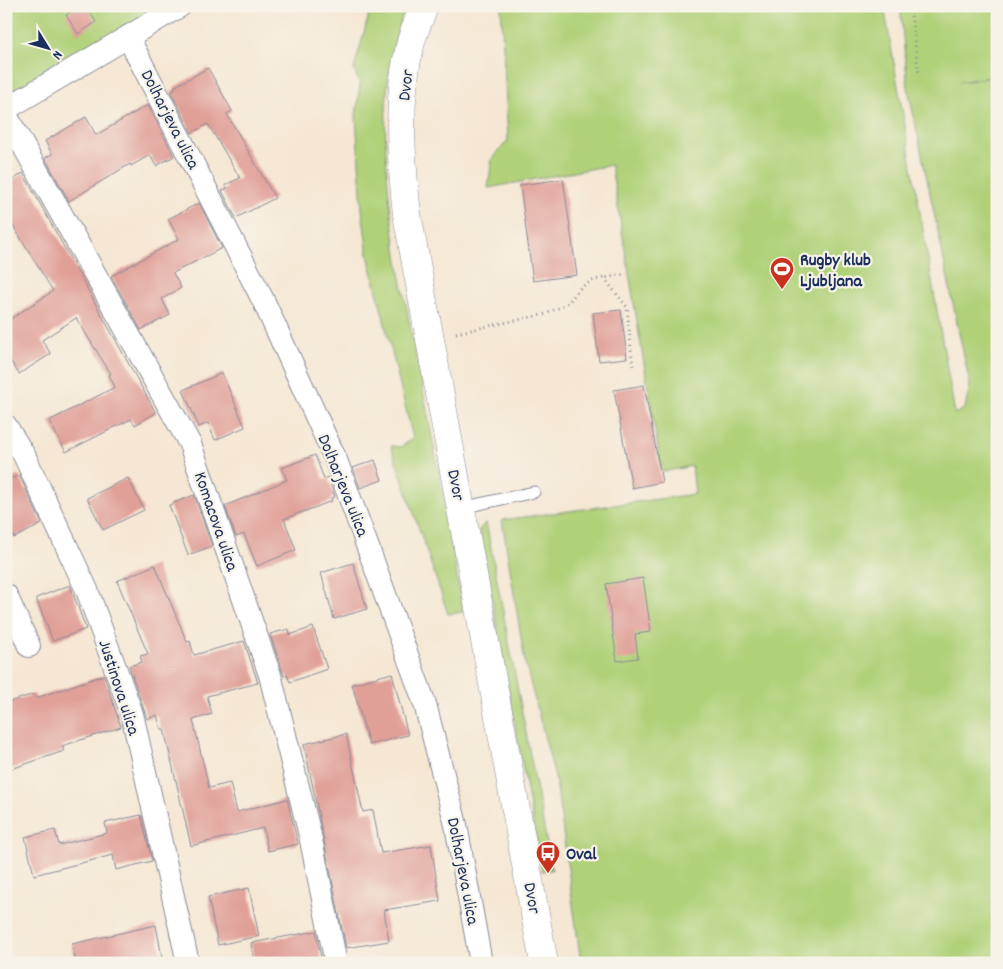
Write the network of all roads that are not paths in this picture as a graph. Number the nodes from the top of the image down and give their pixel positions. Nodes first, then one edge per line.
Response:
1 (180, 6) edge
2 (424, 6) edge
3 (128, 37) junction
4 (6, 109) edge
5 (6, 115) edge
6 (6, 426) edge
7 (534, 492) dead end
8 (461, 508) junction
9 (6, 594) edge
10 (29, 646) dead end
11 (188, 963) edge
12 (336, 963) edge
13 (481, 963) edge
14 (544, 963) edge

1 - 3 street
2 - 8 street, Dvor
3 - 4 street
3 - 13 street, Dolharjeva ulica
5 - 12 street, Komacova ulica
6 - 11 street, Justinova ulica
7 - 8 lane
8 - 14 street, Dvor
9 - 10 street

